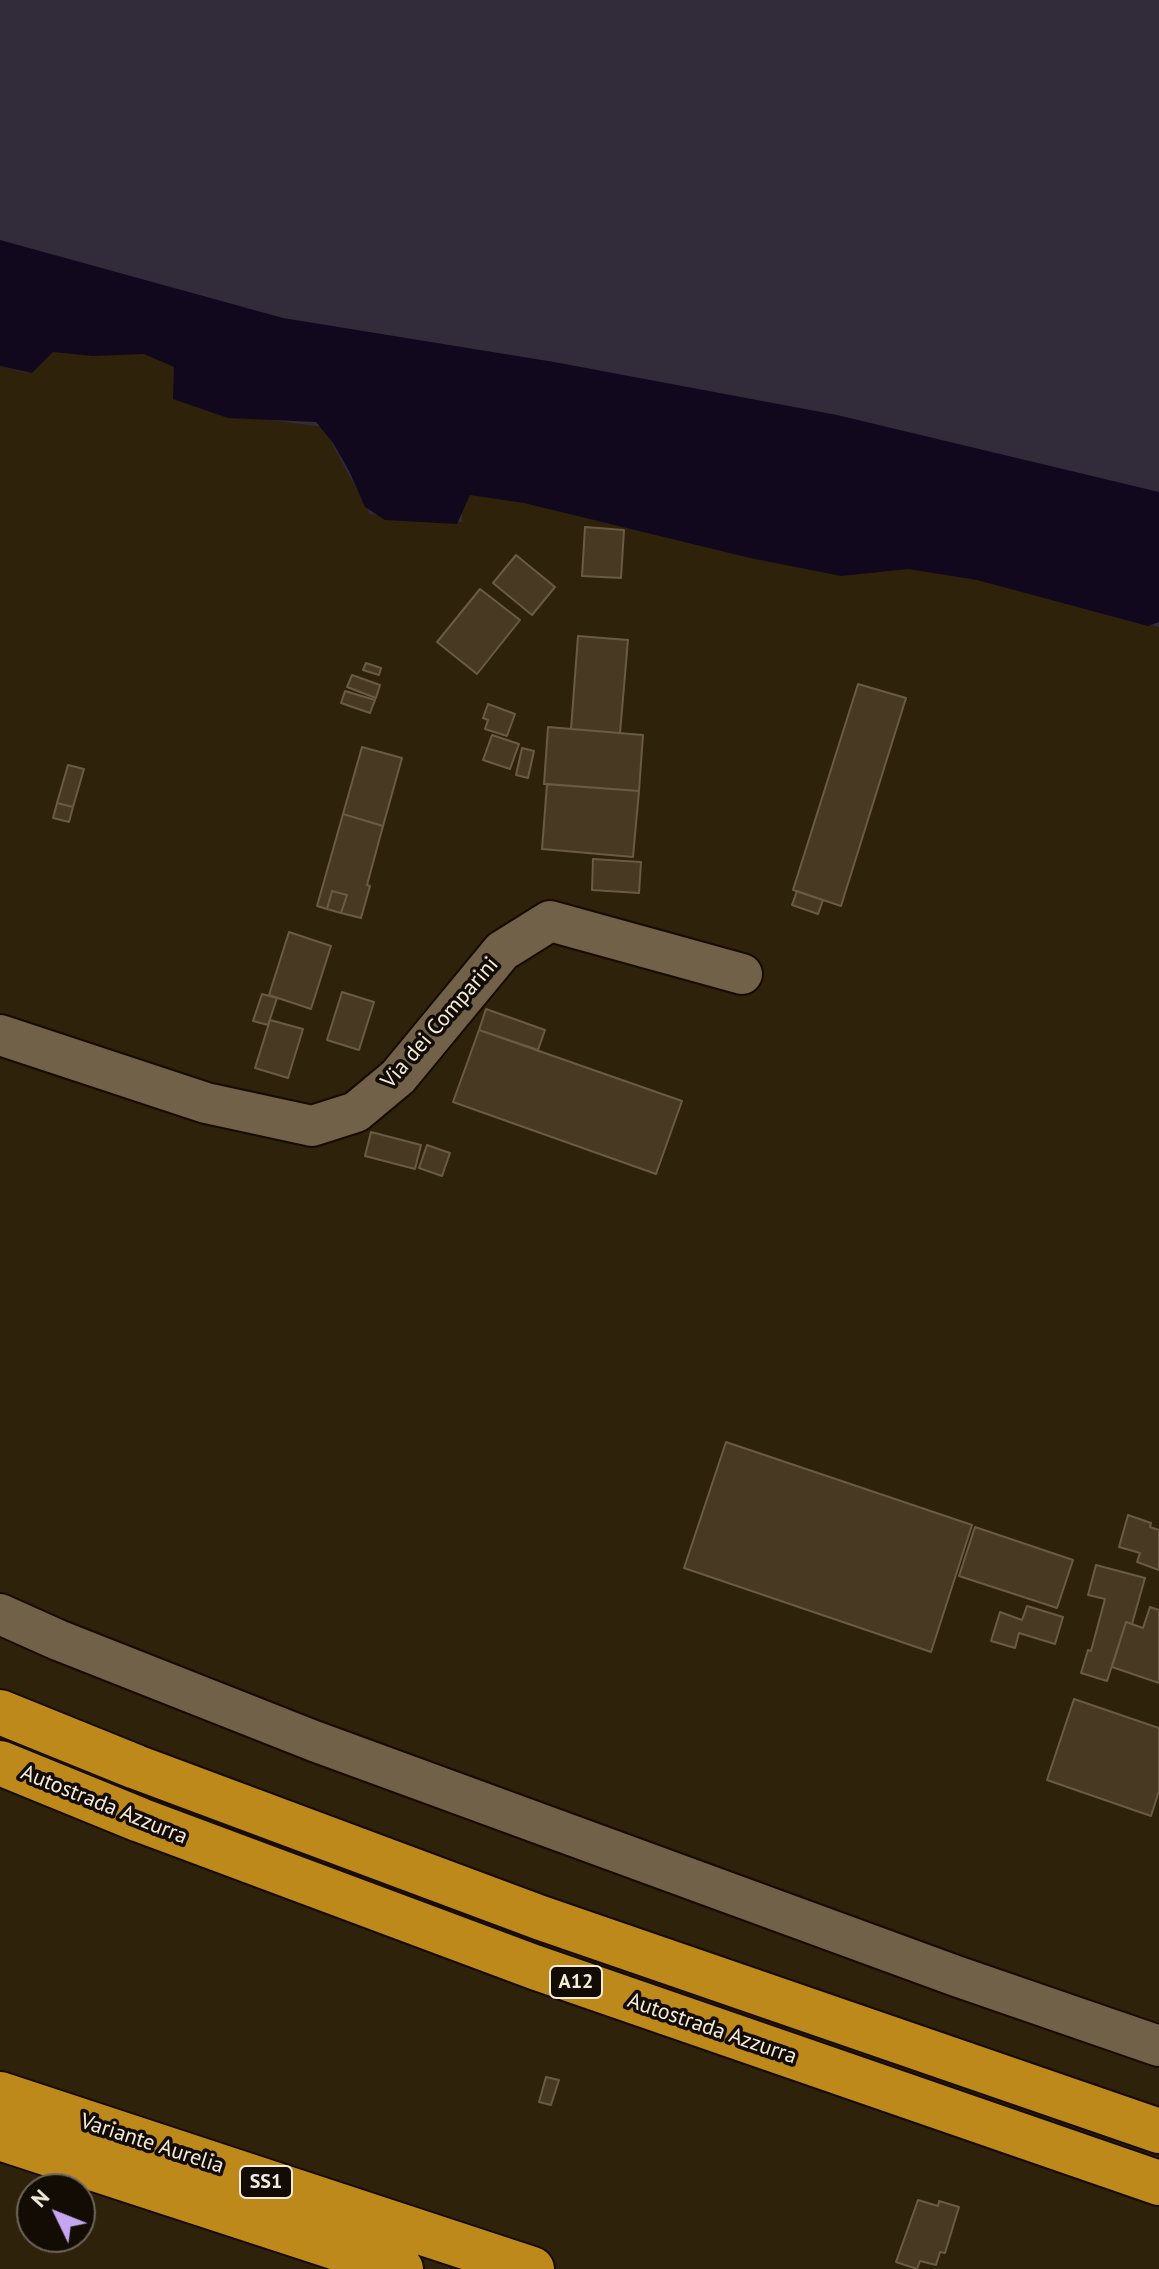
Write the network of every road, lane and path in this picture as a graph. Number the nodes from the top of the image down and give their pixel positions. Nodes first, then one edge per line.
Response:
1 (742, 974) dead end
2 (0, 1035) edge
3 (0, 1614) edge
4 (0, 1712) edge
5 (0, 1763) edge
6 (1159, 2046) edge
7 (0, 2094) edge
8 (1159, 2131) edge
9 (0, 2138) edge
10 (1159, 2183) edge
11 (401, 2269) edge
12 (532, 2269) edge

1 - 2 street, Via dei Comparini
3 - 6 street
4 - 8 highway, A12
5 - 10 highway, Autostrada Azzurra / A12
7 - 12 highway, Variante Aurelia / SS1
9 - 11 highway, Variante Aurelia / SS1

